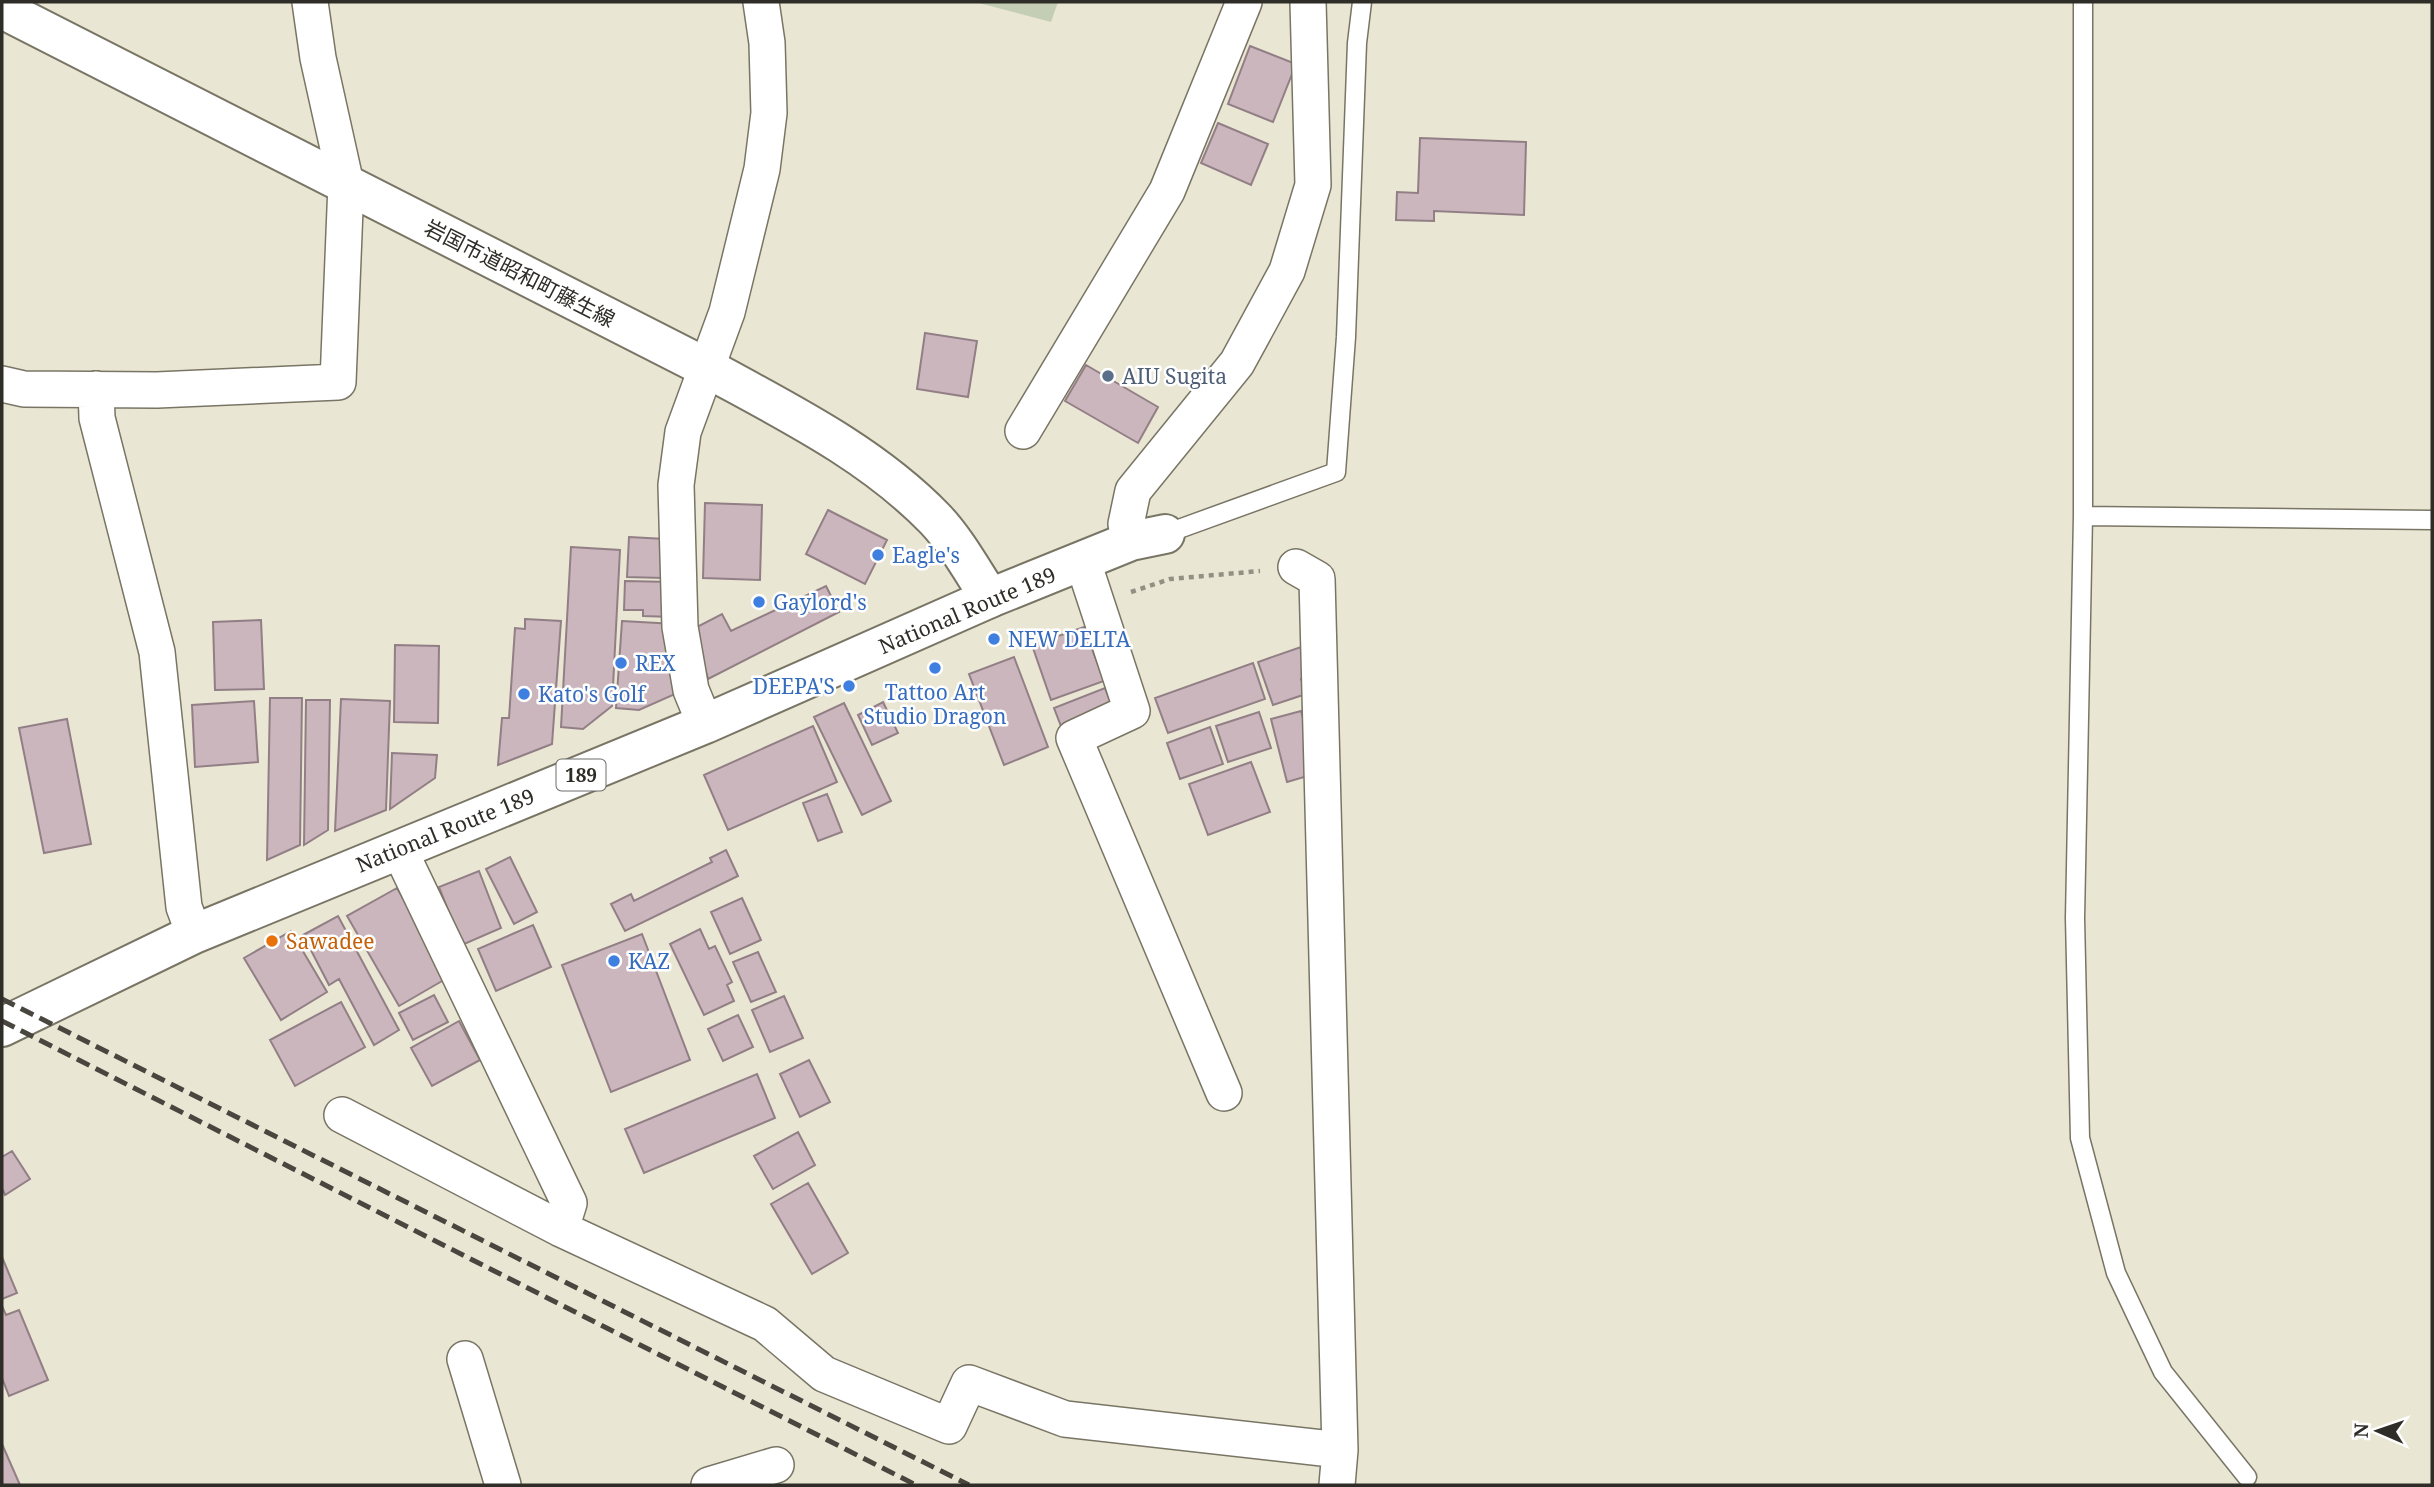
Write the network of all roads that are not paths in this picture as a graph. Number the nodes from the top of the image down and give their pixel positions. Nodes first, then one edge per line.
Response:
1 (310, 2) edge
2 (761, 2) edge
3 (1244, 2) edge
4 (1308, 2) edge
5 (1362, 2) edge
6 (2083, 2) edge
7 (2, 9) edge
8 (346, 184) junction
9 (708, 368) junction
10 (2, 384) edge
11 (96, 389) junction
12 (1023, 431) dead end
13 (2083, 516) junction
14 (2432, 520) edge
15 (1148, 538) junction
16 (1083, 562) junction
17 (1296, 567) road end
18 (990, 598) junction
19 (705, 724) junction
20 (399, 849) junction
21 (194, 934) junction
22 (2, 1027) edge
23 (1224, 1093) dead end
24 (342, 1115) dead end
25 (561, 1230) junction
26 (465, 1359) dead end
27 (1340, 1450) junction
28 (776, 1465) dead end
29 (2246, 1477) dead end
30 (503, 1485) edge
31 (709, 1485) edge
32 (1337, 1485) edge

1 - 8 street
2 - 9 street
3 - 12 street
4 - 15 street
5 - 15 lane
6 - 13 lane
7 - 8 main road, 岩国市道昭和町藤生線
8 - 9 main road, 岩国市道昭和町藤生線
8 - 11 street
9 - 18 main road, 岩国市道昭和町藤生線
9 - 19 street
10 - 11 street
11 - 21 street
13 - 14 lane
13 - 29 lane
15 - 16 main road, National Route 189 / 189
16 - 18 main road, National Route 189 / 189
16 - 23 street
17 - 27 street
18 - 19 main road, National Route 189 / 189
19 - 20 main road, National Route 189 / 189
20 - 21 main road, National Route 189 / 189
20 - 25 street
21 - 22 main road, National Route 189 / 189
24 - 25 street
25 - 27 street
26 - 30 street
27 - 32 street
28 - 31 street

